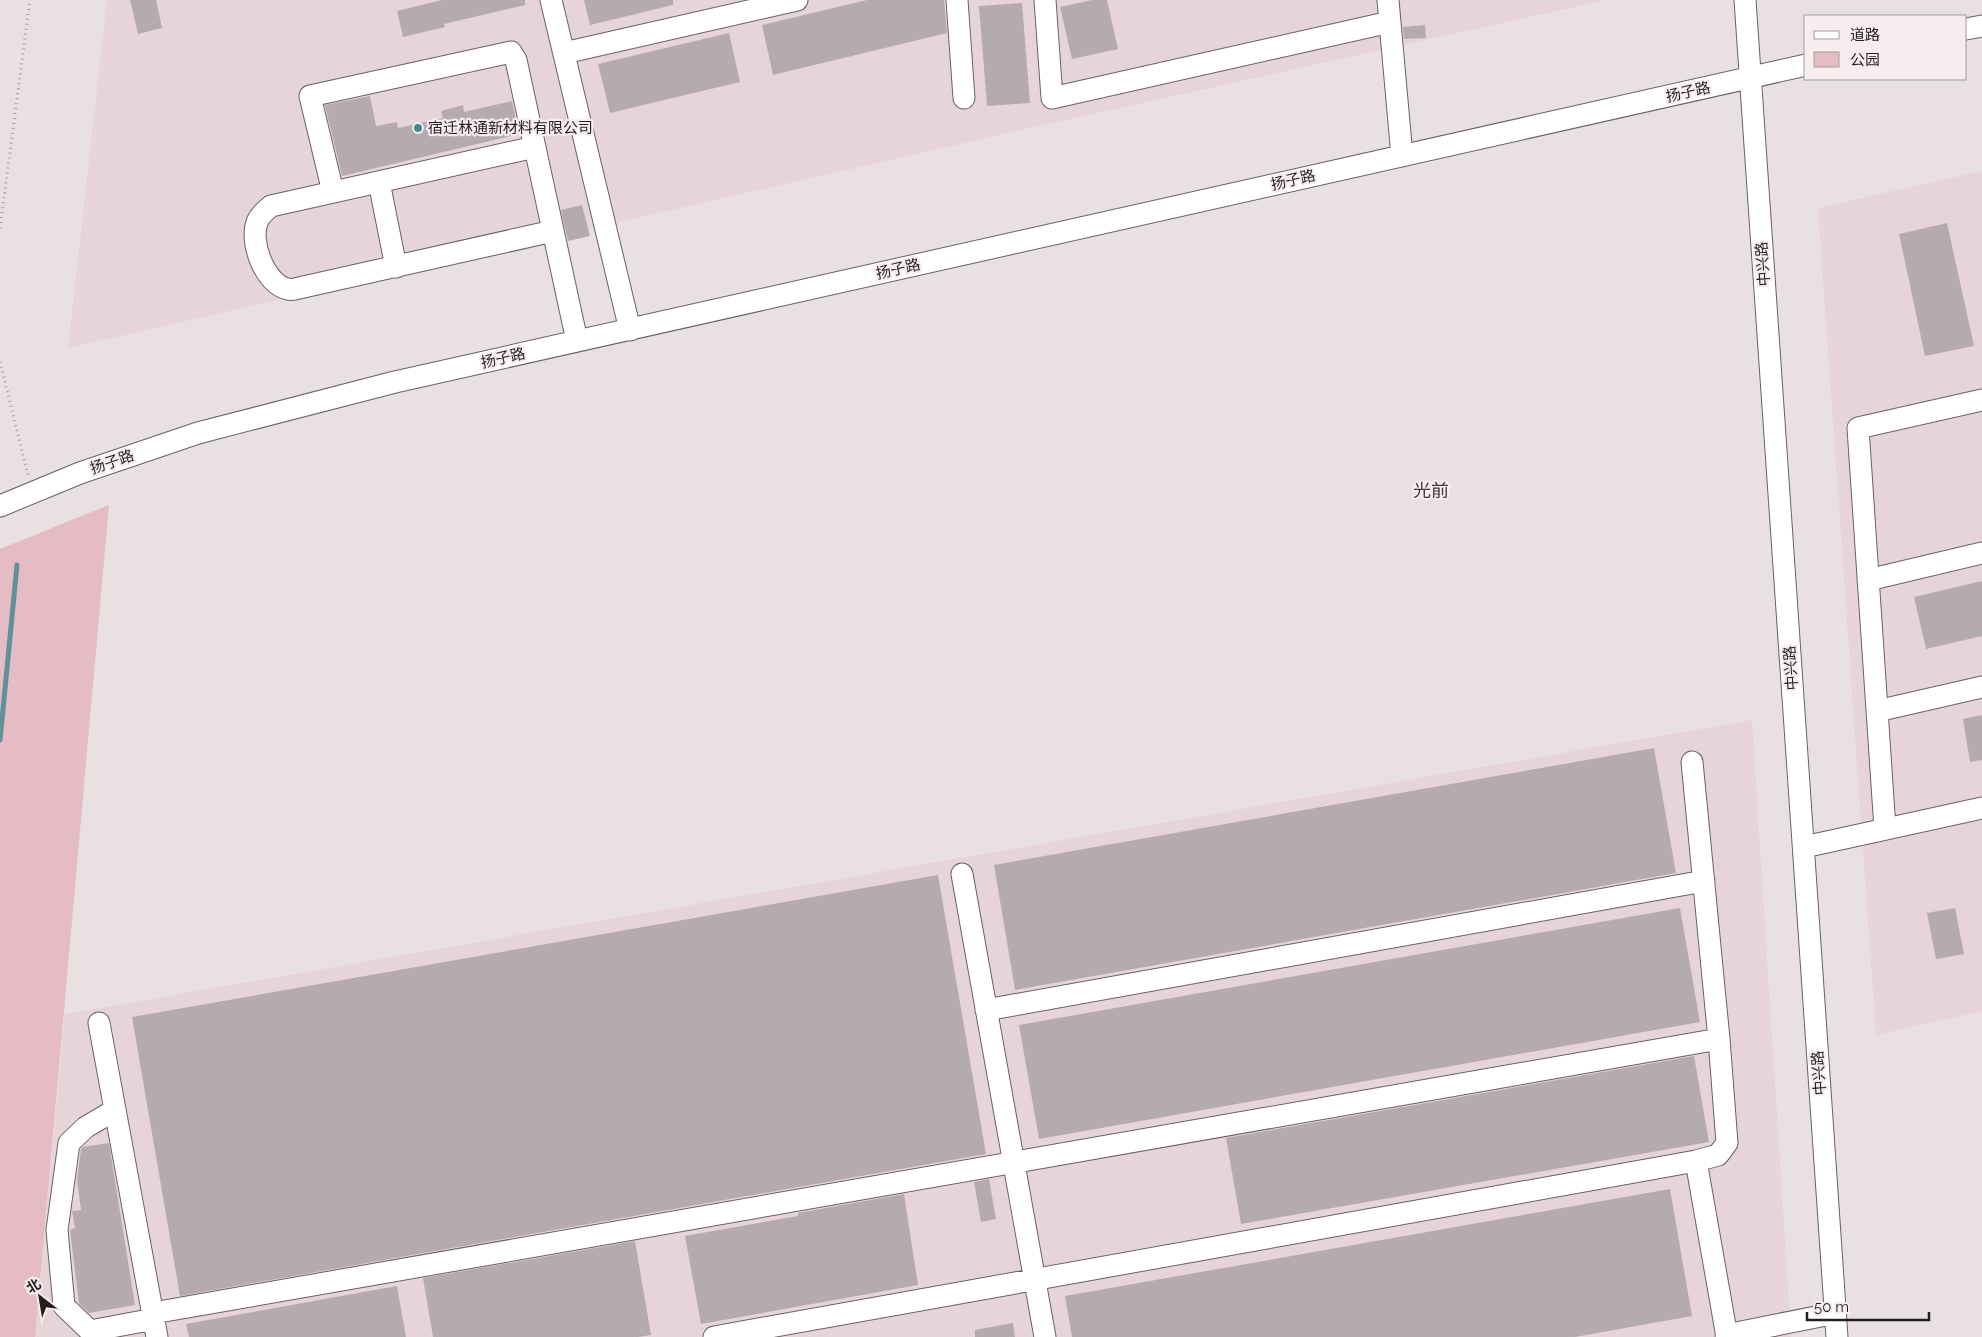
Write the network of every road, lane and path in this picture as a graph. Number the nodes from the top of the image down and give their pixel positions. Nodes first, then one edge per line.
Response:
1 (30, 0) edge
2 (551, 0) edge
3 (797, 0) edge
4 (957, 0) edge
5 (1045, 0) edge
6 (1388, 0) edge
7 (1745, 0) edge
8 (1390, 22) junction
9 (1982, 26) edge
10 (1967, 30) edge
11 (564, 54) junction
12 (1804, 65) edge
13 (1750, 78) junction
14 (964, 98) dead end
15 (535, 147) junction
16 (1402, 156) junction
17 (379, 182) junction
18 (333, 192) junction
19 (0, 228) edge
20 (553, 231) junction
21 (396, 266) junction
22 (630, 330) junction
23 (576, 341) junction
24 (0, 362) edge
25 (1982, 400) edge
26 (33, 493) junction
27 (0, 506) edge
28 (1982, 553) edge
29 (1868, 580) junction
30 (1982, 687) edge
31 (1877, 711) junction
32 (1692, 762) dead end
33 (1982, 808) edge
34 (1885, 829) junction
35 (1804, 847) junction
36 (962, 874) dead end
37 (1704, 881) junction
38 (986, 1010) junction
39 (99, 1023) dead end
40 (1719, 1039) junction
41 (115, 1110) junction
42 (1696, 1161) junction
43 (1014, 1163) junction
44 (1034, 1280) junction
45 (1836, 1313) junction
46 (155, 1323) edge
47 (1727, 1336) edge
48 (714, 1337) edge
49 (1045, 1337) edge
50 (1837, 1337) edge

1 - 19 path
2 - 11 street
3 - 11 street
4 - 14 street
5 - 8 street
6 - 8 street
7 - 13 street, 中兴路
8 - 16 street
9 - 10 street
11 - 22 street
12 - 13 street, 扬子路
13 - 16 street, 扬子路
13 - 35 street, 中兴路
15 - 17 street
15 - 18 street
15 - 20 street
16 - 22 street, 扬子路
17 - 18 street
17 - 21 street
18 - 21 street
20 - 21 street
20 - 23 street
22 - 23 street, 扬子路
23 - 26 street, 扬子路
24 - 26 path
25 - 29 street
26 - 27 street, 扬子路
28 - 29 street
29 - 31 street
30 - 31 street
31 - 34 street
32 - 37 street
33 - 34 street
34 - 35 street
35 - 45 street, 中兴路
36 - 38 street
37 - 38 street
37 - 40 street
38 - 43 street
39 - 41 street
40 - 42 street
40 - 43 street
41 - 46 street
41 - 46 street
42 - 44 street
42 - 47 street
43 - 44 street
43 - 46 street
44 - 48 street
44 - 49 street
45 - 47 street
45 - 50 street, 中兴路

